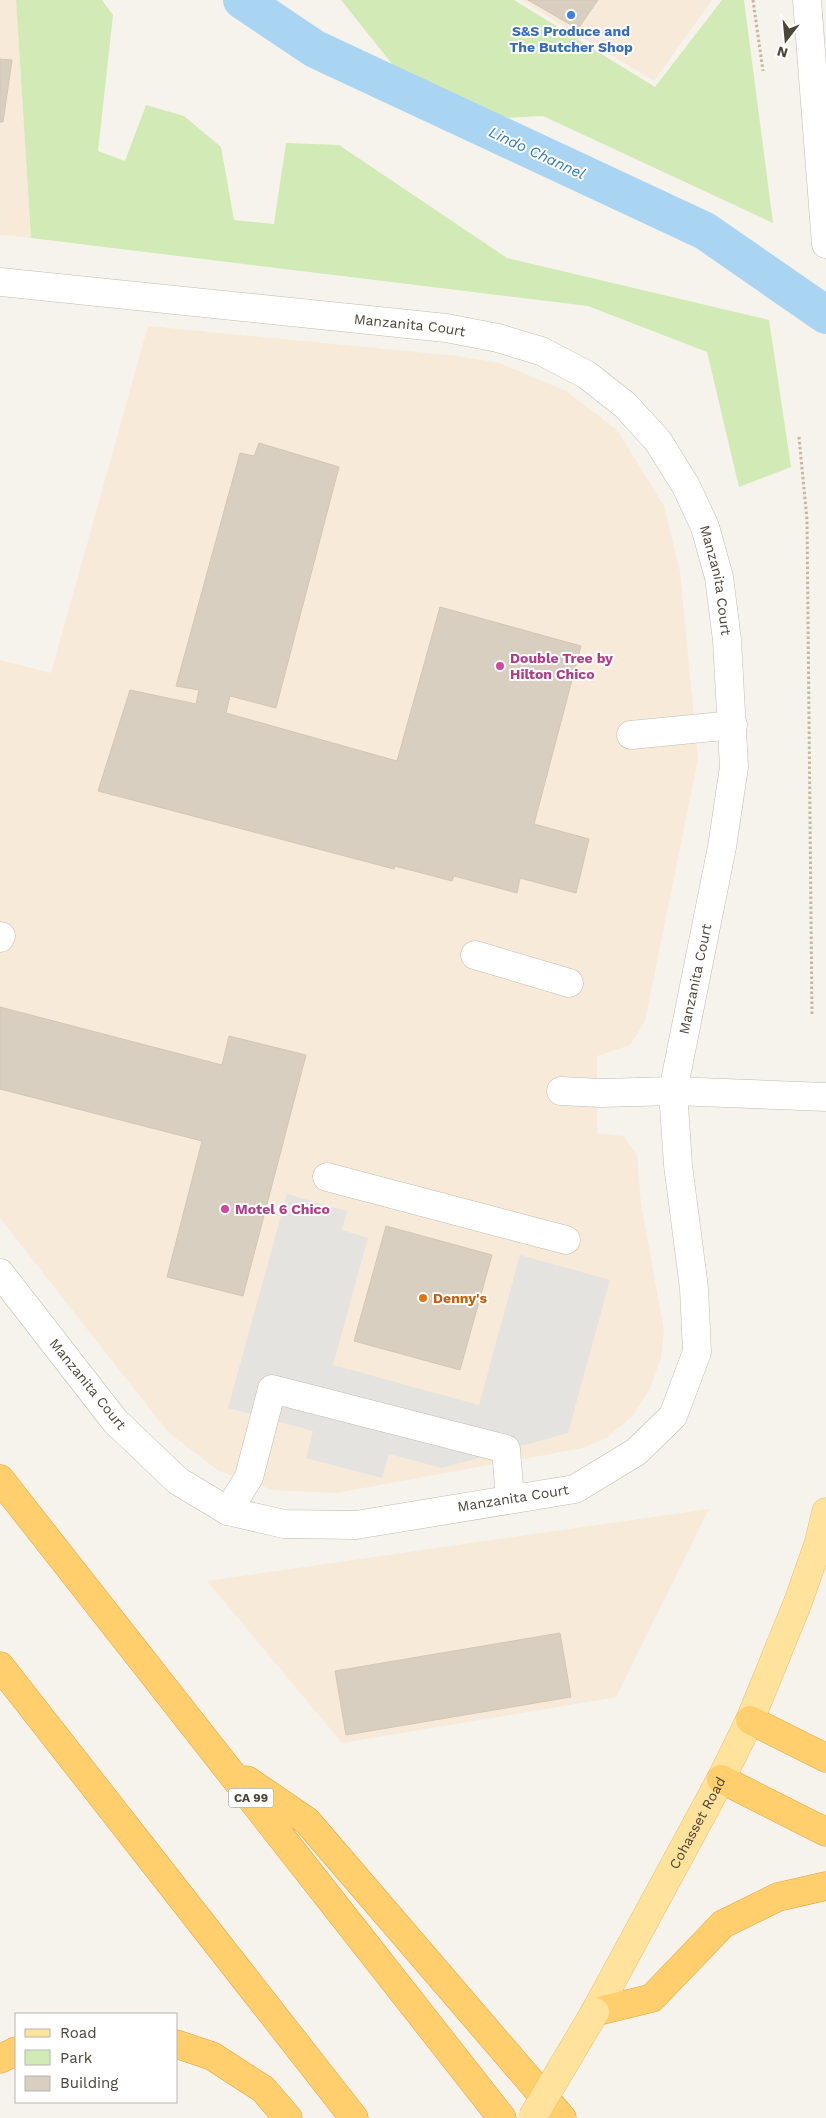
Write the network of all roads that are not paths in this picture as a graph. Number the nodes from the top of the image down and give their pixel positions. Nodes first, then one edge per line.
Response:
1 (806, 0) edge
2 (826, 244) edge
3 (0, 282) edge
4 (733, 725) junction
5 (631, 735) dead end
6 (475, 955) dead end
7 (569, 984) dead end
8 (561, 1091) dead end
9 (672, 1091) junction
10 (826, 1097) edge
11 (327, 1177) dead end
12 (566, 1240) dead end
13 (0, 1273) edge
14 (0, 1479) edge
15 (510, 1499) junction
16 (228, 1511) junction
17 (826, 1512) edge
18 (823, 1538) edge
19 (0, 1666) edge
20 (750, 1720) junction
21 (826, 1758) edge
22 (225, 1765) junction
23 (722, 1779) junction
24 (826, 1832) edge
25 (826, 1886) edge
26 (595, 2012) junction
27 (178, 2045) edge
28 (15, 2052) edge
29 (0, 2059) edge
30 (288, 2118) edge
31 (354, 2118) edge
32 (502, 2118) edge
33 (532, 2118) edge
34 (562, 2118) edge

1 - 2 street
3 - 4 street, Manzanita Court
4 - 5 street
4 - 9 street, Manzanita Court
6 - 7 street
8 - 9 street
9 - 10 street
9 - 15 street, Manzanita Court
11 - 12 street
13 - 16 street, Manzanita Court
14 - 22 highway, CA 99
15 - 16 street, Manzanita Court
15 - 16 street
17 - 18 main road, Cohasset Road
18 - 20 main road, Cohasset Road
19 - 31 highway
20 - 21 highway
20 - 23 main road, Cohasset Road
22 - 32 highway, CA 99
22 - 34 highway
23 - 24 highway
23 - 26 main road, Cohasset Road
25 - 26 highway
26 - 33 main road, Cohasset Road, bridge
27 - 30 highway
28 - 29 highway

